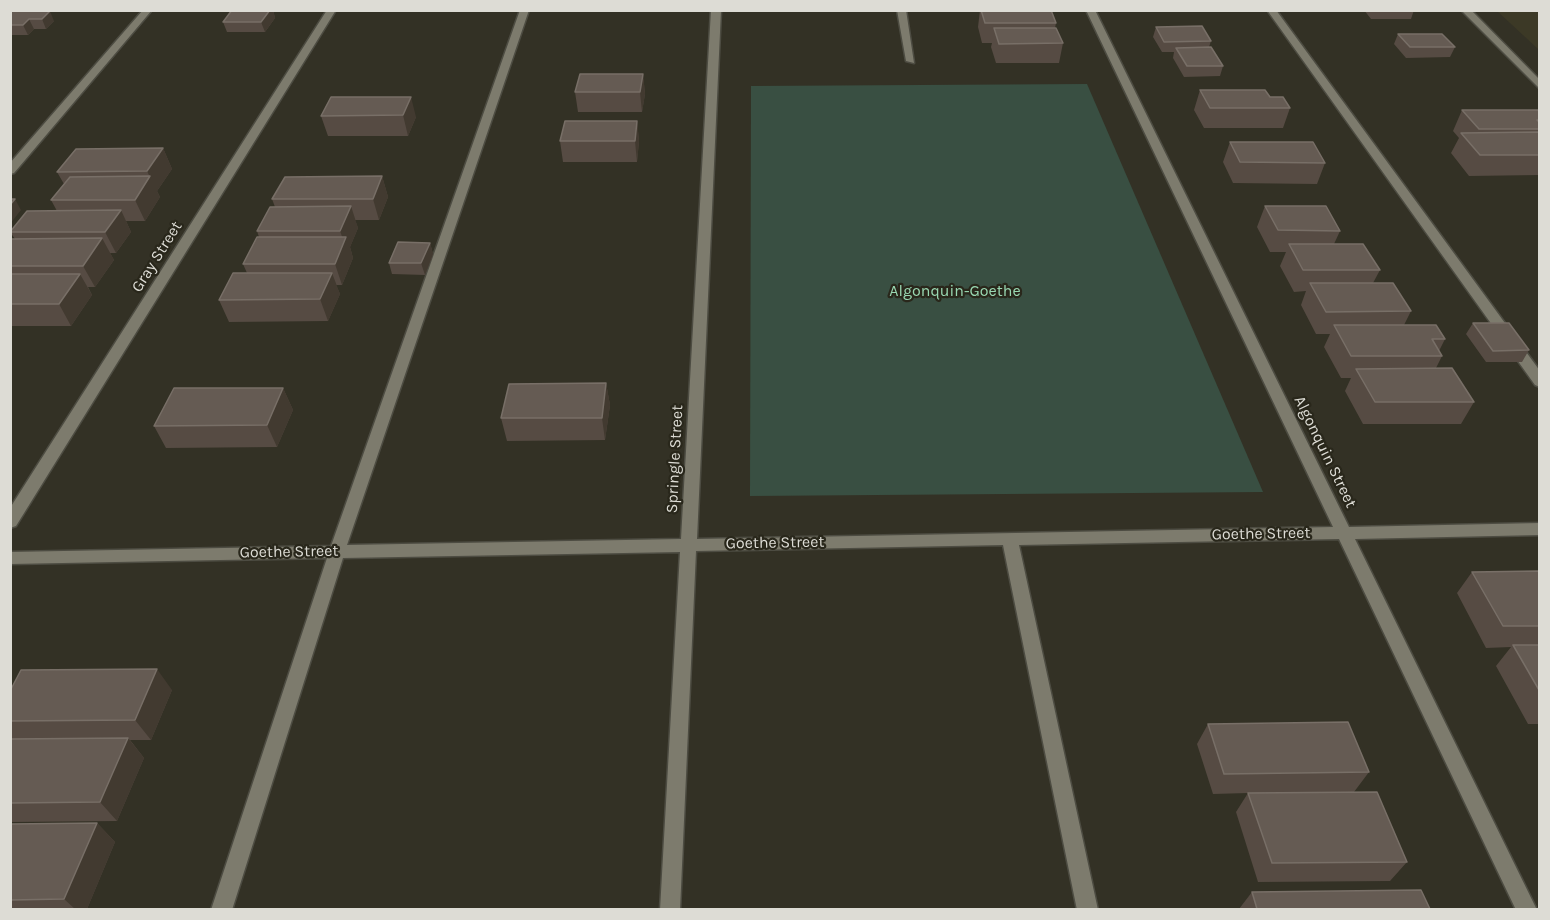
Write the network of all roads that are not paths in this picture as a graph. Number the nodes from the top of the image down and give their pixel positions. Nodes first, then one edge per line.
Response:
1 (148, 10) edge
2 (332, 10) edge
3 (525, 10) edge
4 (716, 10) edge
5 (901, 10) edge
6 (1090, 10) edge
7 (1271, 10) edge
8 (1464, 10) edge
9 (911, 61) dead end
10 (1539, 86) edge
11 (10, 171) edge
12 (1539, 382) edge
13 (10, 522) edge
14 (1539, 529) edge
15 (1344, 532) junction
16 (1009, 538) junction
17 (688, 544) junction
18 (337, 551) junction
19 (10, 558) edge
20 (221, 909) edge
21 (670, 909) edge
22 (1088, 909) edge
23 (1527, 909) edge

1 - 11 street
2 - 13 street, Gray Street
3 - 18 street
4 - 17 street, Springle Street
5 - 9 street
6 - 15 street, Algonquin Street
7 - 12 street
8 - 10 street
14 - 15 street, Goethe Street
15 - 16 street, Goethe Street
15 - 23 street, Algonquin Street
16 - 17 street, Goethe Street
16 - 22 street
17 - 18 street, Goethe Street
17 - 21 street, Springle Street
18 - 19 street, Goethe Street
18 - 20 street

